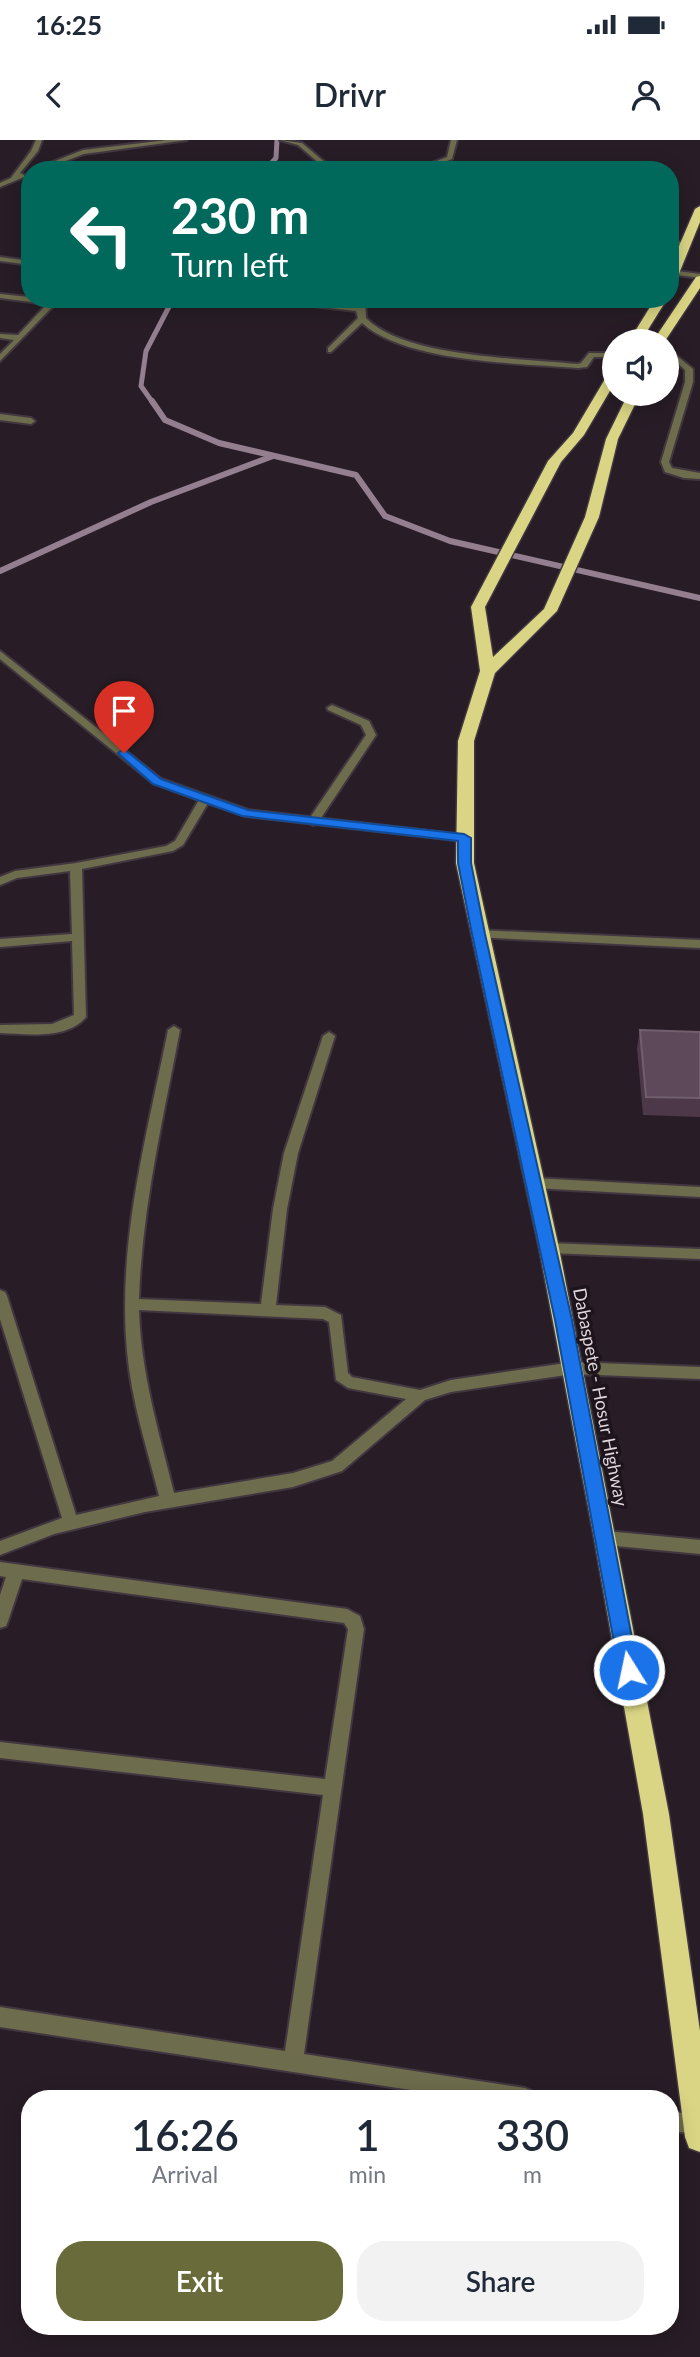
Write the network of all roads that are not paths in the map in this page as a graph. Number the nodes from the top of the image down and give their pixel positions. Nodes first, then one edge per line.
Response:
1 (39, 140) edge
2 (94, 140) edge
3 (184, 140) edge
4 (283, 140) edge
5 (454, 140) edge
6 (98, 150) junction
7 (37, 153) junction
8 (66, 157) junction
9 (29, 161) edge
10 (56, 161) edge
11 (320, 161) edge
12 (442, 161) edge
13 (21, 168) edge
14 (21, 176) edge
15 (14, 179) junction
16 (0, 185) edge
17 (700, 209) edge
18 (679, 243) edge
19 (686, 244) junction
20 (679, 258) edge
21 (0, 259) edge
22 (21, 262) edge
23 (679, 276) edge
24 (700, 277) edge
25 (0, 296) edge
26 (21, 298) edge
27 (48, 308) edge
28 (361, 308) edge
29 (655, 308) edge
30 (362, 319) junction
31 (642, 329) edge
32 (667, 329) edge
33 (0, 336) edge
34 (19, 338) junction
35 (331, 350) dead end
36 (602, 355) edge
37 (0, 359) edge
38 (679, 360) edge
39 (604, 406) edge
40 (623, 406) edge
41 (0, 417) edge
42 (31, 421) dead end
43 (595, 437) junction
44 (700, 476) edge
45 (0, 654) edge
46 (488, 671) junction
47 (332, 708) dead end
48 (205, 799) junction
49 (313, 822) junction
50 (464, 838) junction
51 (76, 867) junction
52 (0, 881) edge
53 (478, 934) junction
54 (77, 937) junction
55 (0, 943) edge
56 (700, 944) edge
57 (0, 1029) edge
58 (174, 1030) dead end
59 (329, 1036) dead end
60 (534, 1183) junction
61 (700, 1192) edge
62 (549, 1248) junction
63 (700, 1254) edge
64 (0, 1296) edge
65 (132, 1304) junction
66 (268, 1310) junction
67 (573, 1368) junction
68 (700, 1373) edge
69 (420, 1396) junction
70 (168, 1502) junction
71 (71, 1523) junction
72 (606, 1538) junction
73 (700, 1547) edge
74 (0, 1548) edge
75 (8, 1570) edge
76 (0, 1621) edge
77 (0, 1750) edge
78 (334, 1788) junction
79 (0, 2017) edge
80 (293, 2062) junction
81 (473, 2090) edge
82 (679, 2124) edge
83 (699, 2131) edge

1 - 7 street
2 - 6 street
3 - 6 street
4 - 11 street
5 - 12 street
6 - 8 street
7 - 8 street
7 - 9 street
8 - 10 street
13 - 15 street
14 - 15 street
15 - 16 street
17 - 19 highway
18 - 19 street
19 - 20 highway
21 - 22 street
23 - 24 street
24 - 32 highway
25 - 26 street
27 - 34 street
28 - 30 street
29 - 31 highway
30 - 35 street
30 - 36 street
33 - 34 street
34 - 37 street
38 - 44 street
39 - 43 highway
40 - 43 highway, Dabaspete - Hosur Highway
41 - 42 street
43 - 46 highway, Dabaspete - Hosur Highway
43 - 46 highway, Dabaspete - Hosur Highway
45 - 48 street
46 - 50 highway, Dabaspete - Hosur Highway
47 - 49 street
48 - 49 street
48 - 51 street
49 - 50 street
50 - 53 highway, Dabaspete - Hosur Highway
51 - 52 street
51 - 54 street
53 - 56 street
53 - 60 highway, Dabaspete - Hosur Highway
54 - 55 street
54 - 57 street
58 - 65 street
59 - 66 street
60 - 61 street
60 - 62 highway, Dabaspete - Hosur Highway
62 - 63 street
62 - 67 highway, Dabaspete - Hosur Highway
64 - 71 street
65 - 66 street
65 - 70 street
66 - 69 street
67 - 68 street
67 - 69 street
67 - 72 highway, Dabaspete - Hosur Highway
69 - 70 street
70 - 71 street
71 - 74 street
72 - 73 street
72 - 83 highway, Dabaspete - Hosur Highway
75 - 76 street
75 - 78 street
77 - 78 street
78 - 80 street
79 - 80 street
80 - 81 street
82 - 83 street

